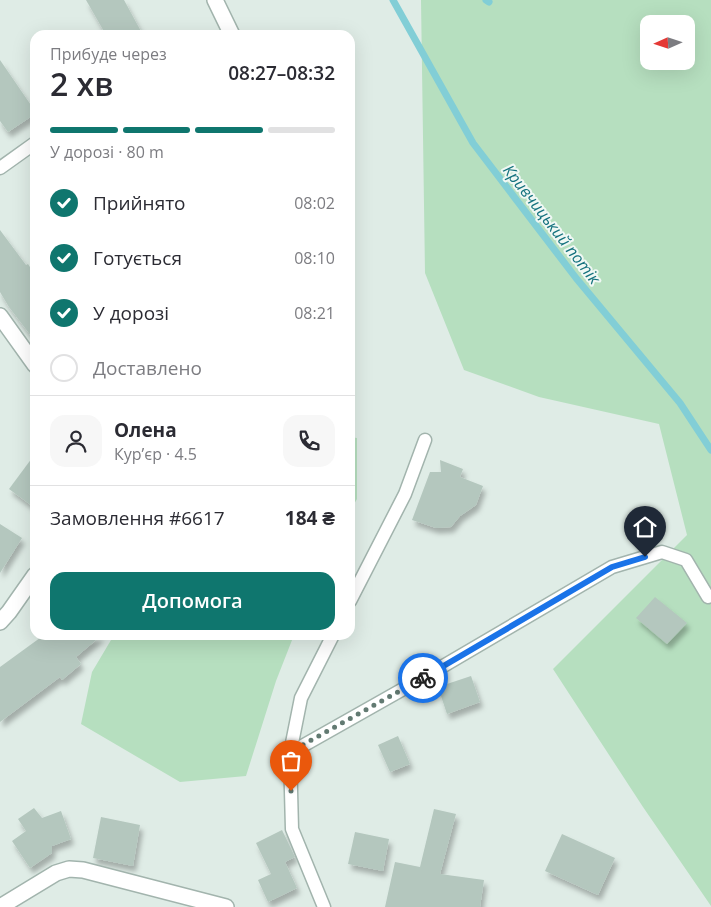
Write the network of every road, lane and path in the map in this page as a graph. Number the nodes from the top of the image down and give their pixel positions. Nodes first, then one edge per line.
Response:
1 (215, 0) edge
2 (230, 30) edge
3 (30, 147) edge
4 (0, 168) edge
5 (0, 316) edge
6 (30, 358) edge
7 (425, 440) dead end
8 (30, 582) edge
9 (355, 591) edge
10 (708, 597) dead end
11 (0, 622) edge
12 (330, 640) edge
13 (290, 752) junction
14 (0, 907) edge
15 (226, 907) edge
16 (324, 907) edge

1 - 2 street
3 - 4 lane
5 - 6 street
7 - 9 lane
8 - 11 street
10 - 13 lane
12 - 13 lane
13 - 16 lane
14 - 15 street

